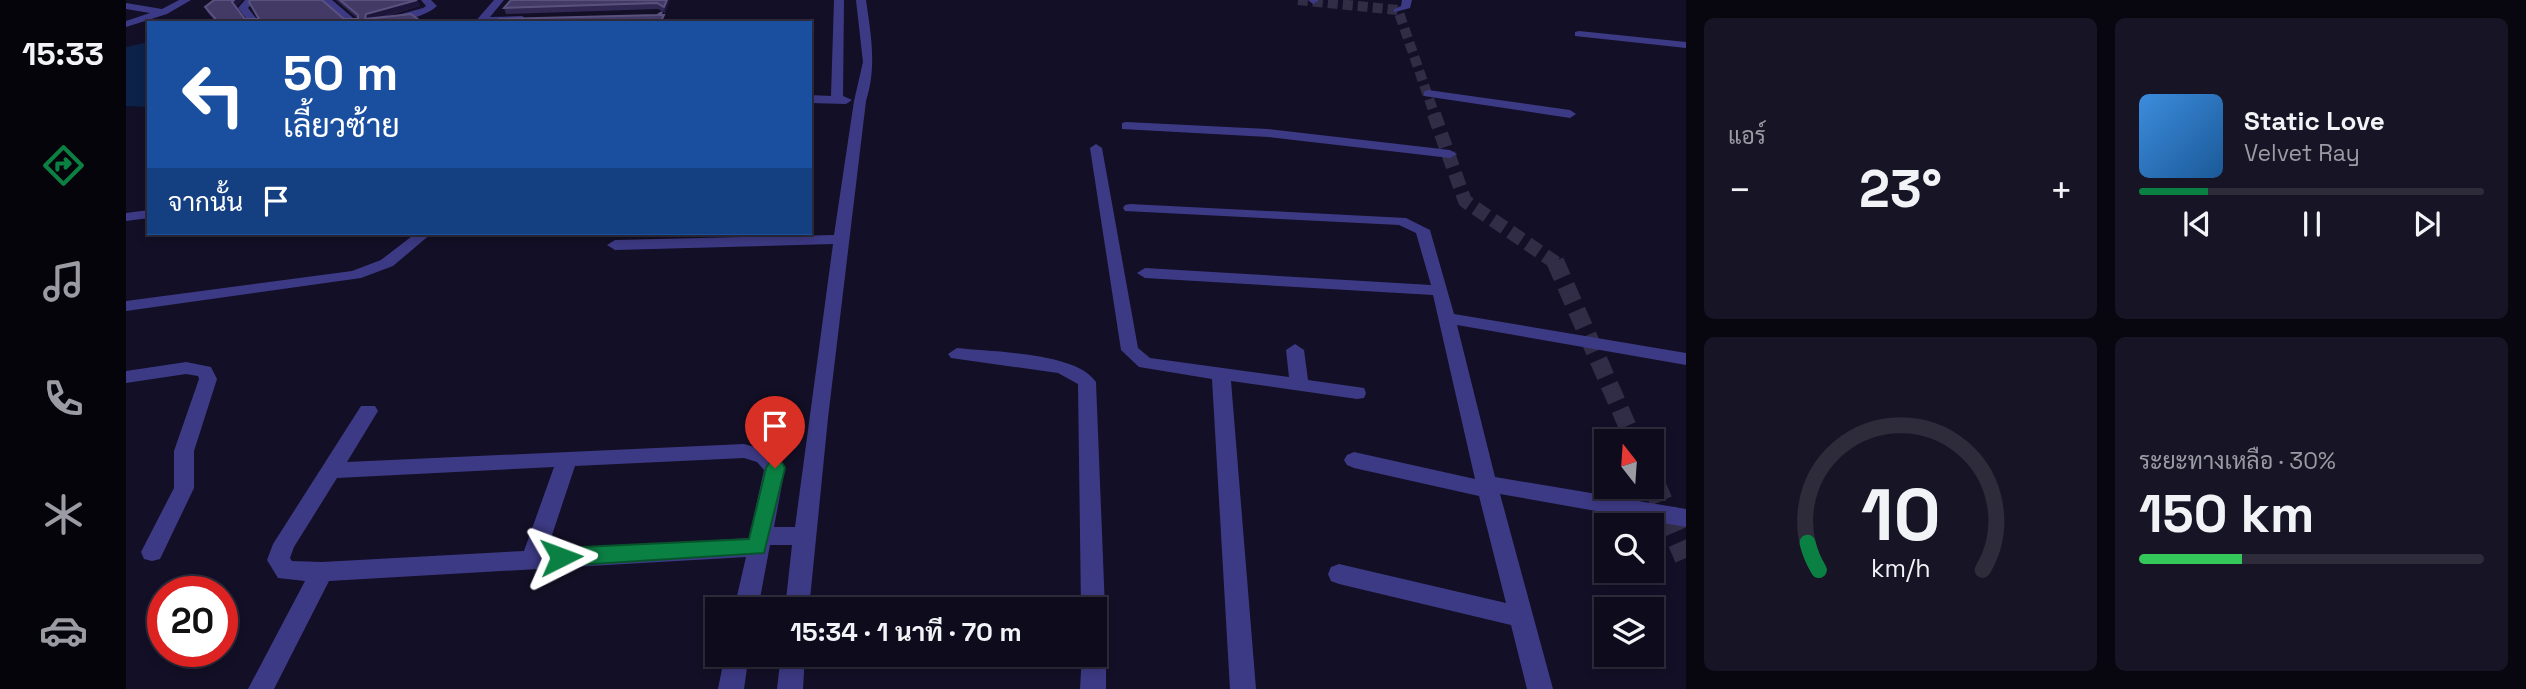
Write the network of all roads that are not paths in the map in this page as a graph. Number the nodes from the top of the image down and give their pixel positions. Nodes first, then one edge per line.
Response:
1 (186, 0) edge
2 (250, 0) edge
3 (326, 0) edge
4 (426, 0) edge
5 (499, 0) edge
6 (839, 0) edge
7 (861, 0) edge
8 (1407, 0) edge
9 (126, 6) edge
10 (1398, 10) dead end
11 (164, 12) junction
12 (535, 19) edge
13 (253, 21) edge
14 (352, 21) edge
15 (382, 21) edge
16 (481, 21) edge
17 (498, 21) edge
18 (126, 24) edge
19 (1579, 34) dead end
20 (1686, 45) edge
21 (1429, 94) dead end
22 (812, 99) edge
23 (837, 99) junction
24 (860, 100) junction
25 (1570, 114) dead end
26 (1126, 126) dead end
27 (1096, 148) dead end
28 (1450, 154) dead end
29 (1130, 208) dead end
30 (147, 214) edge
31 (126, 217) edge
32 (422, 235) edge
33 (841, 239) junction
34 (615, 245) dead end
35 (1145, 273) dead end
36 (1439, 289) junction
37 (126, 306) edge
38 (1448, 318) junction
39 (1294, 349) dead end
40 (957, 354) dead end
41 (1686, 359) edge
42 (1221, 373) junction
43 (126, 377) edge
44 (1299, 385) junction
45 (1357, 393) dead end
46 (368, 411) dead end
47 (567, 459) junction
48 (1354, 460) dead end
49 (332, 470) junction
50 (1487, 487) junction
51 (1686, 517) edge
52 (805, 536) junction
53 (758, 542) junction
54 (152, 552) dead end
55 (533, 558) junction
56 (323, 572) junction
57 (1339, 574) dead end
58 (748, 597) edge
59 (798, 597) edge
60 (1093, 597) edge
61 (1522, 617) junction
62 (735, 667) edge
63 (792, 667) edge
64 (1094, 667) edge
65 (261, 689) edge
66 (731, 689) edge
67 (790, 689) edge
68 (1093, 689) edge
69 (1244, 689) edge
70 (1540, 689) edge

1 - 11 street
2 - 13 street
3 - 14 street
4 - 15 street
5 - 16 street
6 - 23 street
7 - 24 street
8 - 10 street
9 - 11 street
11 - 18 street
12 - 17 street
19 - 20 street
21 - 25 street
22 - 23 street
23 - 24 street
24 - 33 street
26 - 28 street
27 - 42 street
29 - 36 street
30 - 31 street
32 - 37 street
33 - 34 street
33 - 52 street
35 - 36 street
36 - 38 street
38 - 41 street
38 - 50 street
39 - 44 street
40 - 60 street
42 - 44 street
42 - 69 street
43 - 54 street
44 - 45 street
46 - 49 street
47 - 49 street
47 - 53 street
47 - 55 street
48 - 50 street
49 - 56 street
50 - 51 street
50 - 61 street
52 - 53 street
52 - 59 street
53 - 55 street
53 - 58 street
55 - 56 street
56 - 65 street
57 - 61 street
61 - 70 street
62 - 66 street
63 - 67 street
64 - 68 street

